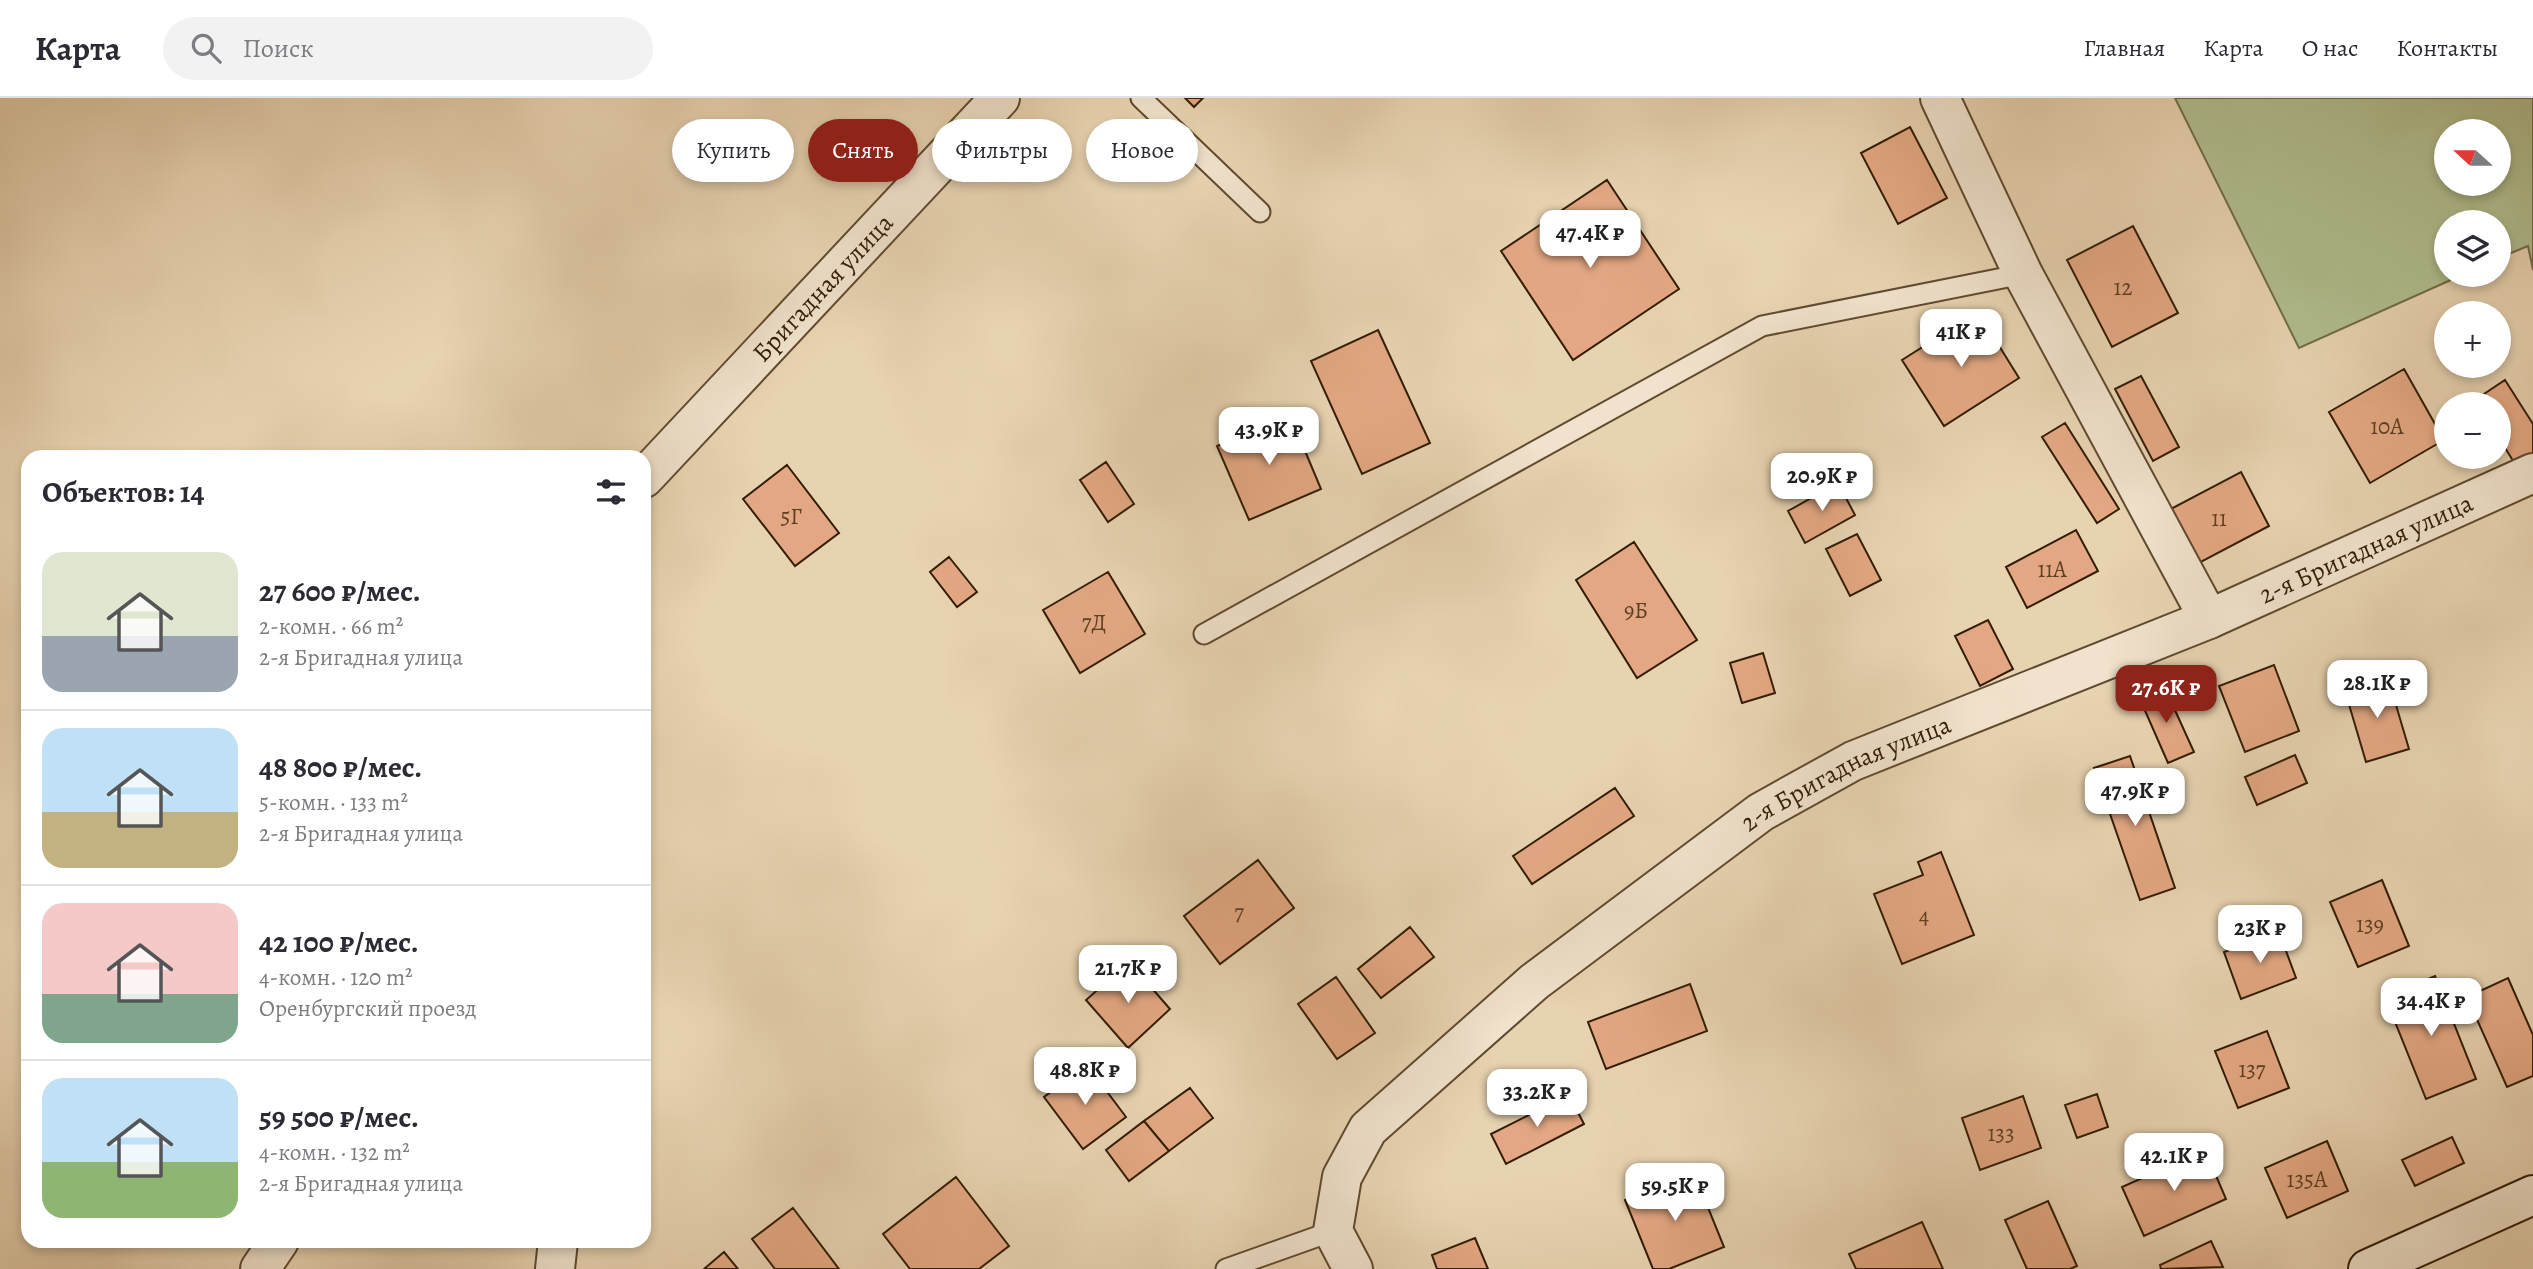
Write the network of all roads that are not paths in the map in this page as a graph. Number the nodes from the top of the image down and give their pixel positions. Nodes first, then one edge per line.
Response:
1 (1000, 98) edge
2 (1141, 98) edge
3 (1940, 98) edge
4 (1260, 212) dead end
5 (2023, 274) junction
6 (651, 471) edge
7 (2533, 473) edge
8 (2209, 619) junction
9 (1204, 634) dead end
10 (2533, 1195) edge
11 (1333, 1231) junction
12 (274, 1248) edge
13 (557, 1248) edge
14 (260, 1269) edge
15 (555, 1269) edge
16 (1226, 1269) edge
17 (1353, 1269) edge
18 (2368, 1269) edge

1 - 6 street, Бригадная улица
2 - 4 lane
3 - 5 street
5 - 8 street
5 - 9 lane
7 - 8 street, 2-я Бригадная улица
8 - 11 street, 2-я Бригадная улица
10 - 18 street
11 - 16 lane
11 - 17 street
12 - 14 street
13 - 15 street

